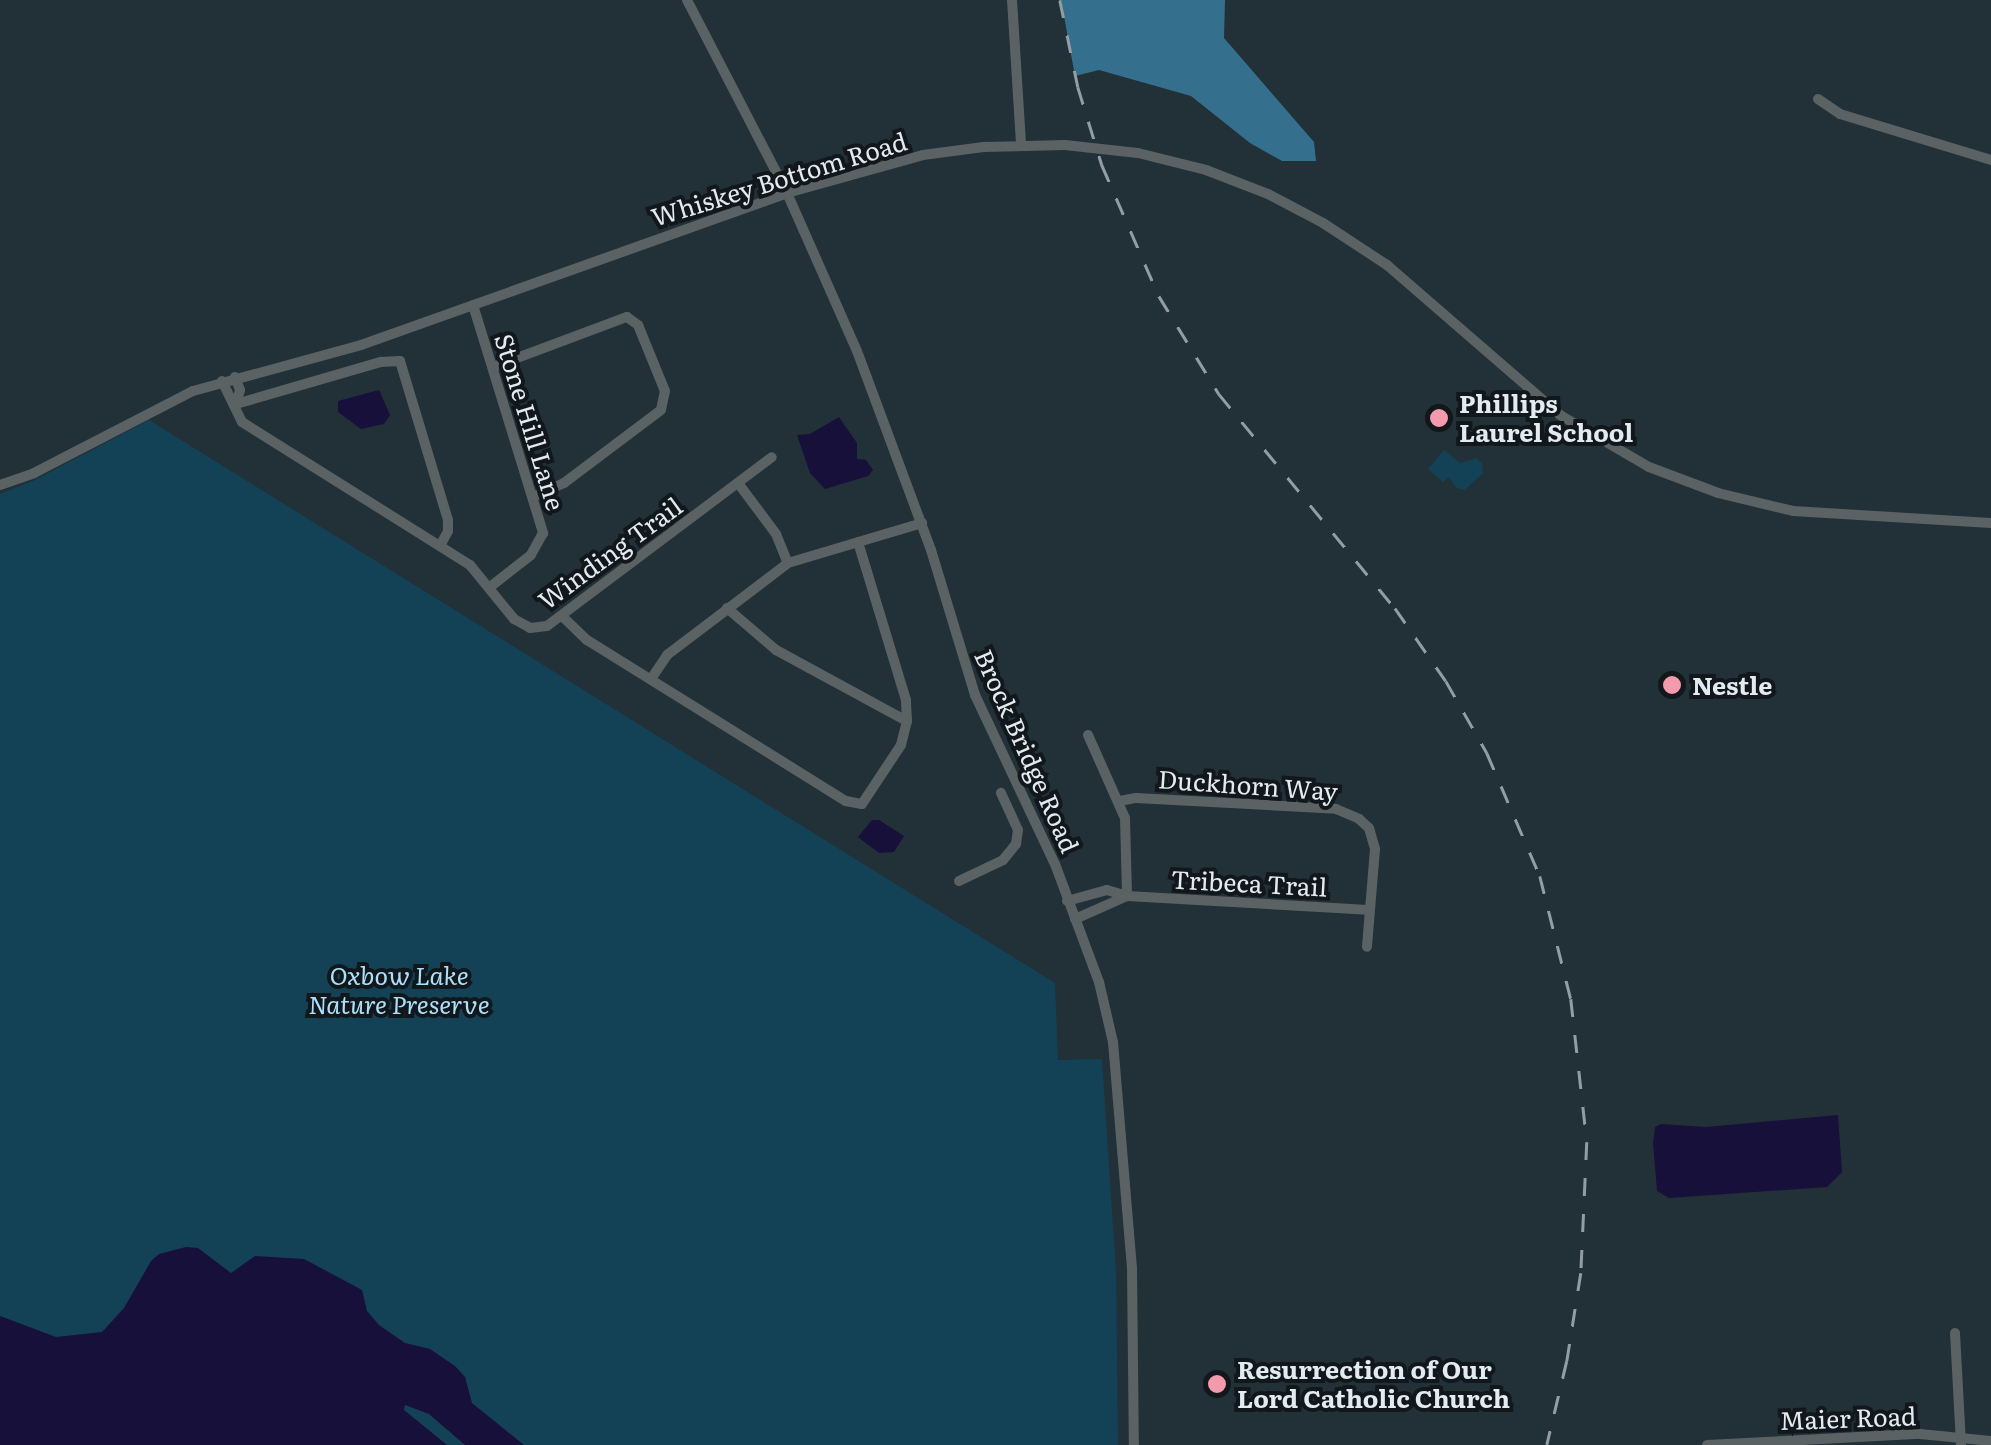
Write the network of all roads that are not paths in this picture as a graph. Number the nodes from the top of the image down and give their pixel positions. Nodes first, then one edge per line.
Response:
1 (687, 0) edge
2 (1012, 0) edge
3 (1818, 99) dead end
4 (1021, 144) junction
5 (1991, 160) edge
6 (787, 193) junction
7 (473, 305) junction
8 (493, 366) junction
9 (236, 377) junction
10 (222, 381) junction
11 (236, 404) junction
12 (772, 458) dead end
13 (738, 483) junction
14 (0, 484) edge
15 (532, 497) junction
16 (922, 522) junction
17 (1991, 523) edge
18 (858, 542) junction
19 (440, 546) junction
20 (788, 563) junction
21 (490, 586) junction
22 (727, 608) junction
23 (562, 616) junction
24 (651, 679) junction
25 (907, 721) junction
26 (1088, 735) dead end
27 (1001, 793) dead end
28 (1120, 802) junction
29 (1038, 828) junction
30 (1018, 836) junction
31 (959, 881) dead end
32 (1127, 896) junction
33 (1067, 901) junction
34 (1368, 910) junction
35 (1075, 919) junction
36 (1367, 946) dead end
37 (1955, 1332) dead end
38 (1960, 1441) edge
39 (1991, 1441) edge
40 (1134, 1445) edge
41 (1707, 1445) edge

1 - 6 street, Brock Bridge Road
2 - 4 street
3 - 5 street
4 - 6 street, Whiskey Bottom Road
4 - 17 street, Whiskey Bottom Road
6 - 7 street, Whiskey Bottom Road
6 - 16 street, Brock Bridge Road
7 - 8 street, Stone Hill Lane
7 - 9 street, Whiskey Bottom Road
8 - 15 street, Stone Hill Lane
8 - 15 street
9 - 10 street, Whiskey Bottom Road
9 - 11 street
10 - 11 street, Winding Trail
10 - 14 street, Whiskey Bottom Road
11 - 19 street, Winding Trail
11 - 19 street
12 - 13 street, Winding Trail
13 - 20 street
13 - 23 street, Winding Trail
15 - 21 street, Stone Hill Lane
16 - 18 street
16 - 29 street, Brock Bridge Road
18 - 20 street
18 - 25 street
19 - 21 street, Winding Trail
20 - 22 street
21 - 23 street, Winding Trail
22 - 24 street
22 - 25 street
23 - 24 street
24 - 25 street
26 - 28 street
27 - 30 street
28 - 32 street
28 - 34 street, Duckhorn Way
29 - 30 street
29 - 33 street, Brock Bridge Road
30 - 31 street
32 - 33 street, Tribeca Trail
32 - 34 street, Tribeca Trail
32 - 35 street, Tribeca Trail
33 - 35 street, Brock Bridge Road
34 - 36 street, Duckhorn Way
35 - 40 street, Brock Bridge Road
37 - 38 street
38 - 39 street, Maier Road
38 - 41 street, Maier Road

